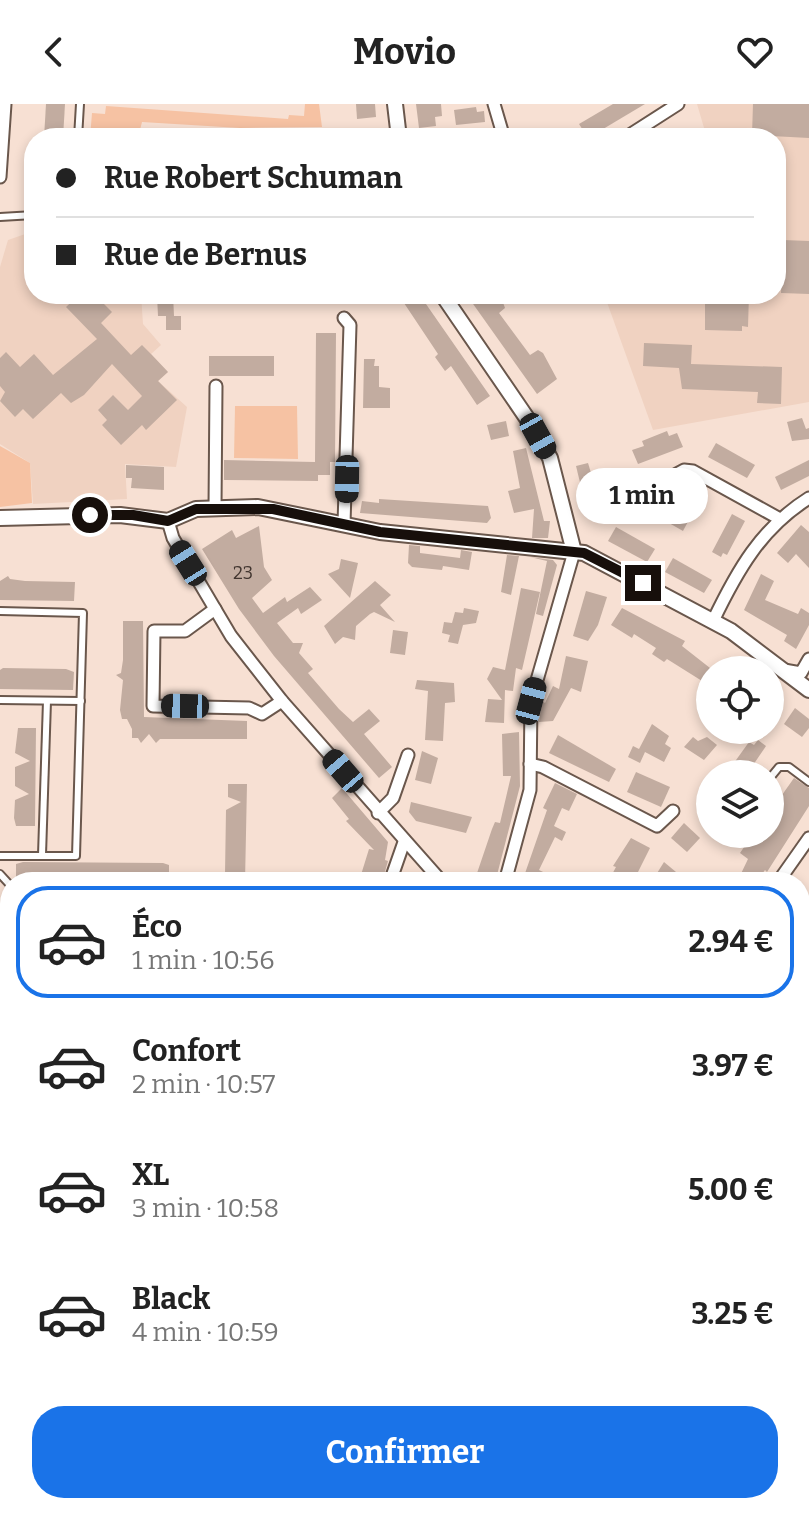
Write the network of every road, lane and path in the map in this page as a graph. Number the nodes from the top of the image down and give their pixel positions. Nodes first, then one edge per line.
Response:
1 (5, 104) edge
2 (80, 104) edge
3 (395, 104) edge
4 (494, 104) edge
5 (678, 104) edge
6 (79, 128) edge
7 (398, 128) edge
8 (501, 128) edge
9 (641, 128) edge
10 (0, 177) edge
11 (24, 216) edge
12 (0, 217) edge
13 (449, 304) edge
14 (344, 318) dead end
15 (216, 386) dead end
16 (660, 483) dead end
17 (809, 498) edge
18 (215, 507) junction
19 (0, 518) edge
20 (780, 519) junction
21 (168, 521) junction
22 (344, 524) junction
23 (574, 552) junction
24 (215, 609) junction
25 (0, 611) edge
26 (713, 621) junction
27 (809, 659) edge
28 (804, 682) edge
29 (0, 700) edge
30 (47, 701) junction
31 (81, 701) junction
32 (282, 701) junction
33 (408, 755) dead end
34 (530, 764) junction
35 (784, 767) edge
36 (809, 782) edge
37 (673, 811) dead end
38 (378, 813) junction
39 (809, 838) edge
40 (404, 842) junction
41 (42, 855) junction
42 (0, 856) edge
43 (394, 872) edge
44 (432, 872) edge
45 (508, 872) edge
46 (785, 872) edge

1 - 10 street
2 - 6 lane
3 - 7 street
4 - 8 street
5 - 9 street
11 - 12 lane
13 - 23 street
14 - 22 street
15 - 18 street
16 - 20 street
17 - 20 street
18 - 21 street
18 - 22 street
19 - 21 street
20 - 26 street
21 - 24 street
22 - 23 street
23 - 26 street
23 - 34 street
24 - 32 street
24 - 32 street
25 - 31 lane
26 - 28 street
27 - 28 street
29 - 30 lane
30 - 31 lane
30 - 41 lane
31 - 41 lane
32 - 38 street
33 - 38 street
34 - 37 street
34 - 45 street
35 - 36 lane
38 - 40 street
39 - 46 street
40 - 43 street
40 - 44 street
41 - 42 lane

